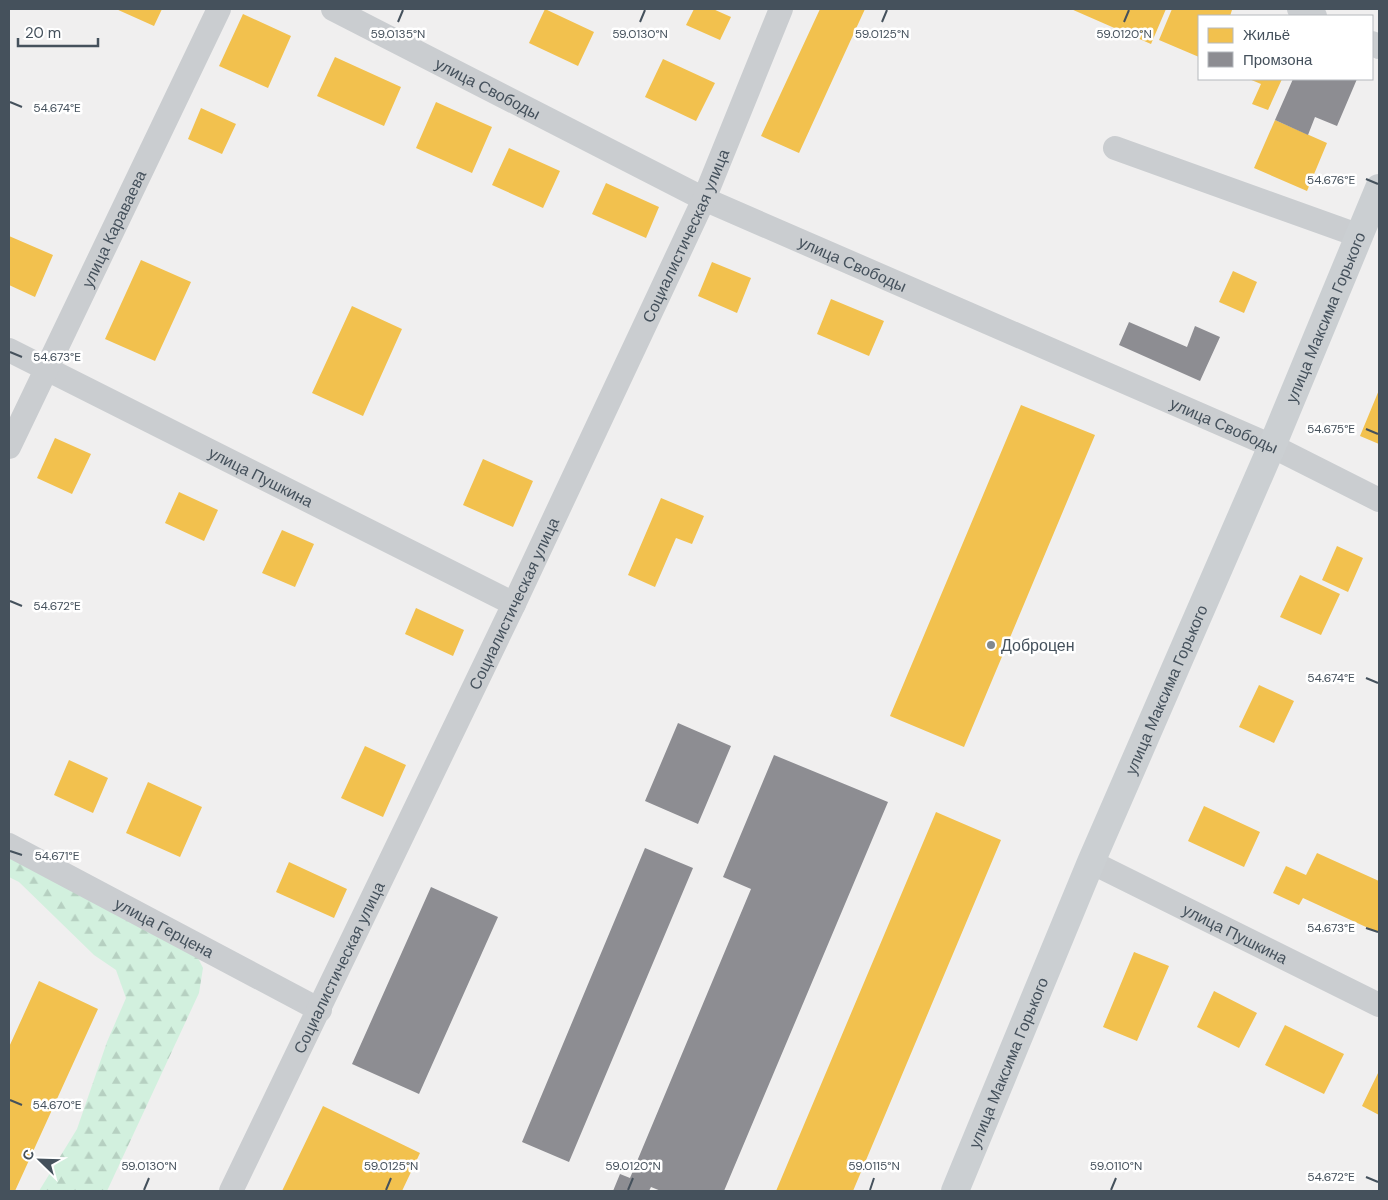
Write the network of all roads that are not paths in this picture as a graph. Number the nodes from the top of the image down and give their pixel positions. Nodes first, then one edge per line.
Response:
1 (219, 9) edge
2 (333, 9) edge
3 (781, 9) edge
4 (1299, 9) edge
5 (1313, 15) edge
6 (1115, 148) dead end
7 (1379, 188) edge
8 (704, 199) junction
9 (1360, 236) junction
10 (9, 350) edge
11 (45, 368) junction
12 (1272, 446) junction
13 (9, 447) edge
14 (1379, 500) edge
15 (514, 604) junction
16 (9, 845) edge
17 (1091, 862) junction
18 (1379, 1005) edge
19 (320, 1010) junction
20 (231, 1191) edge
21 (956, 1191) edge

1 - 11 street, улица Караваева
2 - 8 street, улица Свободы
3 - 8 street, Социалистическая улица
4 - 5 street
6 - 9 street
7 - 9 street, улица Максима Горького
8 - 12 street, улица Свободы
8 - 15 street, Социалистическая улица
9 - 12 street, улица Максима Горького
10 - 11 street, улица Пушкина
11 - 13 street, улица Караваева
11 - 15 street, улица Пушкина
12 - 14 street, улица Свободы
12 - 17 street, улица Максима Горького
15 - 19 street, Социалистическая улица
16 - 19 street, улица Герцена
17 - 18 street, улица Пушкина
17 - 21 street, улица Максима Горького
19 - 20 street, Социалистическая улица

